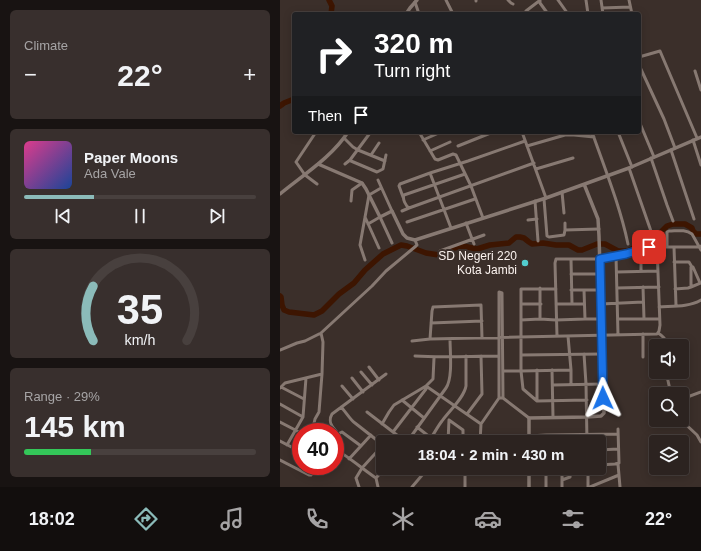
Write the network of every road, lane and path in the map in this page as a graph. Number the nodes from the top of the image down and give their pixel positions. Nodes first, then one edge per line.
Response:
1 (446, 0) edge
2 (508, 0) edge
3 (558, 0) edge
4 (586, 0) edge
5 (601, 0) edge
6 (629, 0) edge
7 (416, 1) edge
8 (540, 1) edge
9 (513, 4) dead end
10 (630, 7) junction
11 (602, 8) junction
12 (526, 11) dead end
13 (408, 12) edge
14 (418, 12) edge
15 (453, 12) edge
16 (547, 12) edge
17 (567, 12) edge
18 (588, 12) edge
19 (603, 12) edge
20 (631, 12) edge
21 (641, 56) edge
22 (641, 69) edge
23 (695, 71) dead end
24 (701, 90) edge
25 (641, 127) edge
26 (315, 134) edge
27 (347, 134) edge
28 (369, 134) edge
29 (420, 134) edge
30 (436, 134) edge
31 (488, 134) edge
32 (523, 134) edge
33 (569, 134) edge
34 (593, 134) edge
35 (619, 134) edge
36 (594, 137) junction
37 (344, 138) junction
38 (697, 138) edge
39 (423, 140) junction
40 (525, 141) junction
41 (450, 142) dead end
42 (379, 143) dead end
43 (458, 146) dead end
44 (527, 146) junction
45 (673, 149) junction
46 (358, 150) junction
47 (430, 151) junction
48 (371, 155) junction
49 (386, 156) dead end
50 (573, 158) dead end
51 (652, 158) junction
52 (350, 160) junction
53 (384, 161) junction
54 (534, 163) junction
55 (318, 164) junction
56 (345, 164) dead end
57 (460, 164) junction
58 (701, 165) edge
59 (631, 168) junction
60 (536, 169) junction
61 (430, 173) junction
62 (465, 174) junction
63 (305, 175) junction
64 (608, 176) junction
65 (378, 180) dead end
66 (317, 184) dead end
67 (362, 184) junction
68 (584, 184) junction
69 (434, 185) junction
70 (471, 186) junction
71 (381, 188) junction
72 (562, 192) junction
73 (280, 194) edge
74 (369, 195) junction
75 (403, 197) junction
76 (439, 198) junction
77 (545, 198) junction
78 (476, 199) junction
79 (535, 201) junction
80 (351, 202) dead end
81 (409, 208) junction
82 (444, 210) junction
83 (392, 211) junction
84 (402, 211) dead end
85 (564, 213) dead end
86 (365, 216) junction
87 (380, 217) junction
88 (483, 218) junction
89 (537, 219) junction
90 (694, 219) dead end
91 (528, 220) dead end
92 (673, 221) dead end
93 (407, 222) dead end
94 (466, 223) junction
95 (564, 223) dead end
96 (368, 224) junction
97 (451, 228) junction
98 (599, 229) junction
99 (566, 230) junction
100 (484, 235) dead end
101 (472, 239) junction
102 (415, 240) junction
103 (538, 241) dead end
104 (392, 243) dead end
105 (474, 244) dead end
106 (628, 244) dead end
107 (656, 244) junction
108 (667, 247) junction
109 (674, 247) junction
110 (701, 247) edge
111 (379, 248) dead end
112 (641, 249) junction
113 (440, 251) dead end
114 (616, 256) junction
115 (571, 259) junction
116 (600, 259) junction
117 (365, 260) dead end
118 (674, 262) junction
119 (692, 266) junction
120 (641, 271) junction
121 (658, 271) junction
122 (617, 272) junction
123 (571, 274) junction
124 (600, 274) junction
125 (700, 283) edge
126 (643, 287) junction
127 (659, 287) junction
128 (691, 287) junction
129 (540, 288) junction
130 (618, 288) junction
131 (556, 289) junction
132 (675, 289) junction
133 (572, 290) junction
134 (584, 290) junction
135 (601, 290) junction
136 (701, 300) edge
137 (643, 302) junction
138 (618, 303) junction
139 (521, 304) junction
140 (541, 304) junction
141 (556, 304) junction
142 (572, 304) junction
143 (584, 304) junction
144 (601, 304) junction
145 (676, 305) junction
146 (659, 307) junction
147 (540, 319) junction
148 (585, 319) junction
149 (602, 319) junction
150 (618, 319) junction
151 (644, 319) junction
152 (659, 319) junction
153 (521, 320) junction
154 (556, 320) junction
155 (482, 321) junction
156 (431, 323) junction
157 (658, 332) junction
158 (321, 333) junction
159 (643, 334) junction
160 (602, 335) junction
161 (618, 335) junction
162 (557, 336) junction
163 (568, 336) junction
164 (521, 337) junction
165 (482, 338) junction
166 (501, 338) junction
167 (430, 339) junction
168 (450, 339) junction
169 (665, 339) edge
170 (412, 341) dead end
171 (280, 350) edge
172 (501, 351) junction
173 (570, 354) junction
174 (584, 354) junction
175 (602, 354) junction
176 (521, 355) junction
177 (415, 356) dead end
178 (450, 356) junction
179 (466, 356) junction
180 (481, 356) junction
181 (499, 356) junction
182 (643, 357) dead end
183 (434, 358) junction
184 (369, 368) dead end
185 (537, 370) junction
186 (552, 370) junction
187 (570, 370) junction
188 (503, 371) junction
189 (521, 371) junction
190 (361, 372) dead end
191 (322, 374) junction
192 (386, 374) dead end
193 (306, 378) junction
194 (352, 378) dead end
195 (379, 380) junction
196 (571, 384) junction
197 (586, 384) junction
198 (603, 384) junction
199 (372, 385) junction
200 (553, 385) junction
201 (342, 386) dead end
202 (426, 386) junction
203 (280, 387) edge
204 (363, 392) junction
205 (701, 392) edge
206 (440, 396) junction
207 (689, 396) edge
208 (501, 398) junction
209 (304, 399) junction
210 (353, 399) junction
211 (402, 400) junction
212 (587, 400) junction
213 (537, 401) junction
214 (553, 401) junction
215 (280, 404) edge
216 (454, 406) junction
217 (341, 407) junction
218 (412, 408) junction
219 (367, 412) dead end
220 (467, 414) junction
221 (303, 417) junction
222 (553, 417) junction
223 (587, 417) junction
224 (424, 418) junction
225 (529, 418) junction
226 (442, 420) junction
227 (449, 420) junction
228 (280, 422) edge
229 (300, 423) edge
230 (314, 423) edge
231 (330, 423) edge
232 (382, 424) junction
233 (481, 424) junction
234 (417, 427) junction
235 (687, 427) edge
236 (292, 428) edge
237 (618, 429) dead end
238 (393, 432) junction
239 (344, 434) edge
240 (618, 434) junction
241 (371, 435) junction
242 (398, 435) edge
243 (412, 435) edge
244 (427, 435) edge
245 (433, 435) edge
246 (448, 435) edge
247 (463, 435) edge
248 (480, 435) edge
249 (529, 435) edge
250 (587, 435) joint
251 (292, 437) edge
252 (376, 439) edge
253 (280, 441) edge
254 (701, 442) edge
255 (287, 445) junction
256 (360, 446) junction
257 (292, 448) edge
258 (618, 449) junction
259 (606, 450) edge
260 (376, 453) edge
261 (344, 455) edge
262 (349, 459) junction
263 (280, 460) edge
264 (618, 464) junction
265 (606, 465) edge
266 (292, 466) edge
267 (362, 468) junction
268 (379, 475) edge
269 (422, 475) edge
270 (465, 475) edge
271 (529, 475) edge
272 (546, 475) edge
273 (562, 475) edge
274 (570, 475) edge
275 (588, 475) edge
276 (618, 475) junction
277 (376, 478) junction
278 (562, 480) junction
279 (359, 487) edge
280 (378, 487) edge
281 (412, 487) edge
282 (465, 487) edge
283 (529, 487) edge
284 (546, 487) edge
285 (562, 487) edge
286 (589, 487) edge
287 (620, 487) edge

1 - 15 street
2 - 9 street
3 - 17 street
4 - 18 street
5 - 11 street
6 - 10 street
7 - 13 street
7 - 14 street
8 - 12 street
8 - 16 street
10 - 11 street
10 - 20 street
11 - 19 street
21 - 38 street
22 - 45 street
23 - 24 street
25 - 51 street
26 - 63 street
27 - 37 street
28 - 46 street
29 - 39 street
30 - 39 street
31 - 43 street
32 - 40 street
33 - 36 street
33 - 44 street
34 - 36 street
35 - 59 street
36 - 64 street
37 - 46 street
37 - 55 street
38 - 45 street
38 - 58 street
39 - 47 street
40 - 44 street
40 - 57 street
41 - 47 street
42 - 48 street
44 - 54 street
45 - 51 street
45 - 90 street
46 - 48 street
46 - 52 street
47 - 57 street
48 - 53 street
49 - 53 street
50 - 60 street
51 - 59 street
51 - 92 street
52 - 53 street
52 - 56 street
54 - 60 street
54 - 70 street
55 - 63 street
55 - 67 street
57 - 61 street
57 - 62 street
59 - 64 street
59 - 107 street
60 - 77 street
61 - 69 street
61 - 75 street
62 - 69 street
62 - 70 street
63 - 66 street
63 - 73 street
64 - 68 street
64 - 106 street
65 - 71 street
67 - 74 street
67 - 80 street
68 - 72 street
68 - 98 street
69 - 75 street
69 - 76 street
70 - 76 street
70 - 78 street
71 - 74 street
71 - 83 street
72 - 77 street
72 - 85 street
74 - 86 street
74 - 87 street
75 - 81 street
76 - 81 street
76 - 82 street
77 - 79 street
77 - 99 street
78 - 82 street
78 - 88 street
79 - 88 street
79 - 89 street
81 - 84 street
82 - 93 street
82 - 97 street
83 - 87 street
83 - 102 street
86 - 96 street
86 - 117 street
87 - 96 street
87 - 104 street
88 - 94 street
89 - 91 street
89 - 103 street
94 - 97 street
94 - 101 street
95 - 99 street
96 - 111 street
97 - 102 street
98 - 99 street
98 - 116 street
100 - 101 street
101 - 105 street
101 - 113 street
102 - 158 street
107 - 108 street
107 - 112 street
107 - 121 street
108 - 109 street
108 - 110 street
109 - 110 street
109 - 118 street
112 - 114 street
112 - 120 street
114 - 116 street
114 - 122 street
115 - 116 street
115 - 123 street
115 - 131 street
116 - 124 street
118 - 119 street
118 - 132 street
119 - 125 street
119 - 128 street
120 - 121 street
120 - 122 street
121 - 127 street
122 - 130 street
123 - 124 street
123 - 133 street
124 - 135 street
125 - 128 street
126 - 127 street
126 - 130 street
126 - 137 street
127 - 146 street
128 - 132 street
129 - 131 street
129 - 139 street
129 - 140 street
130 - 138 street
131 - 141 street
132 - 145 street
133 - 134 street
133 - 142 street
134 - 135 street
134 - 143 street
135 - 144 street
136 - 145 street
137 - 138 street
137 - 151 street
138 - 144 street
138 - 150 street
139 - 140 street
139 - 153 street
140 - 147 street
141 - 142 street
141 - 154 street
142 - 143 street
143 - 148 street
144 - 149 street
145 - 146 street
146 - 152 street
147 - 153 street
147 - 154 street
148 - 149 street
148 - 154 street
149 - 160 street
150 - 151 street
150 - 161 street
151 - 152 street
152 - 157 street
153 - 164 street
154 - 162 street
155 - 156 street
155 - 156 street
155 - 165 street
156 - 167 street
157 - 159 street
157 - 169 street
158 - 171 street
158 - 191 street
159 - 161 street
159 - 182 street
160 - 161 street
160 - 163 street
160 - 175 street
162 - 163 street
162 - 164 street
163 - 173 street
164 - 166 street
164 - 176 street
165 - 166 street
165 - 168 street
166 - 166 street
166 - 172 street
167 - 168 street
167 - 170 street
168 - 178 street
172 - 181 street
172 - 188 street
173 - 174 street
173 - 176 street
173 - 187 street
174 - 175 street
174 - 197 street
175 - 198 street
176 - 189 street
177 - 183 street
178 - 179 street
178 - 183 street
178 - 206 street
179 - 180 street
179 - 216 street
180 - 181 street
180 - 220 street
181 - 208 street
183 - 202 street
184 - 195 street
185 - 186 street
185 - 189 street
185 - 213 street
186 - 187 street
186 - 200 street
187 - 196 street
188 - 189 street
188 - 208 street
189 - 213 street
190 - 199 street
191 - 193 street
191 - 230 street
192 - 195 street
193 - 203 street
193 - 209 street
194 - 204 street
195 - 199 street
196 - 197 street
196 - 200 street
197 - 198 street
197 - 212 street
198 - 223 street
199 - 204 street
200 - 214 street
201 - 210 street
202 - 206 street
202 - 211 street
202 - 218 street
203 - 209 street
204 - 210 street
205 - 207 street
206 - 216 street
206 - 224 street
208 - 225 street
208 - 233 street
209 - 221 street
210 - 217 street
211 - 218 street
211 - 232 street
212 - 214 street
212 - 223 street
213 - 214 street
214 - 222 street
215 - 221 street
216 - 220 street
216 - 226 street
217 - 231 street
217 - 241 street
218 - 224 street
218 - 238 street
219 - 232 street
220 - 233 street
221 - 229 street
222 - 223 street
222 - 225 street
223 - 250 street
224 - 234 street
225 - 249 street
226 - 227 street
226 - 245 street
227 - 246 street
227 - 247 street
228 - 236 street
232 - 238 street
233 - 248 street
234 - 243 street
234 - 244 street
235 - 254 street
237 - 240 street
238 - 242 street
239 - 256 street
240 - 250 street
240 - 258 street
241 - 252 street
241 - 256 street
251 - 255 street
253 - 255 street
255 - 257 street
256 - 262 street
258 - 259 street
258 - 264 street
260 - 267 street
261 - 262 street
262 - 267 street
263 - 266 street
264 - 265 street
264 - 276 street
267 - 277 street
267 - 279 street
268 - 277 street
269 - 281 street
270 - 282 street
271 - 283 street
272 - 284 street
273 - 278 street
274 - 278 street
275 - 286 street
276 - 286 street
276 - 287 street
277 - 280 street
278 - 285 street

